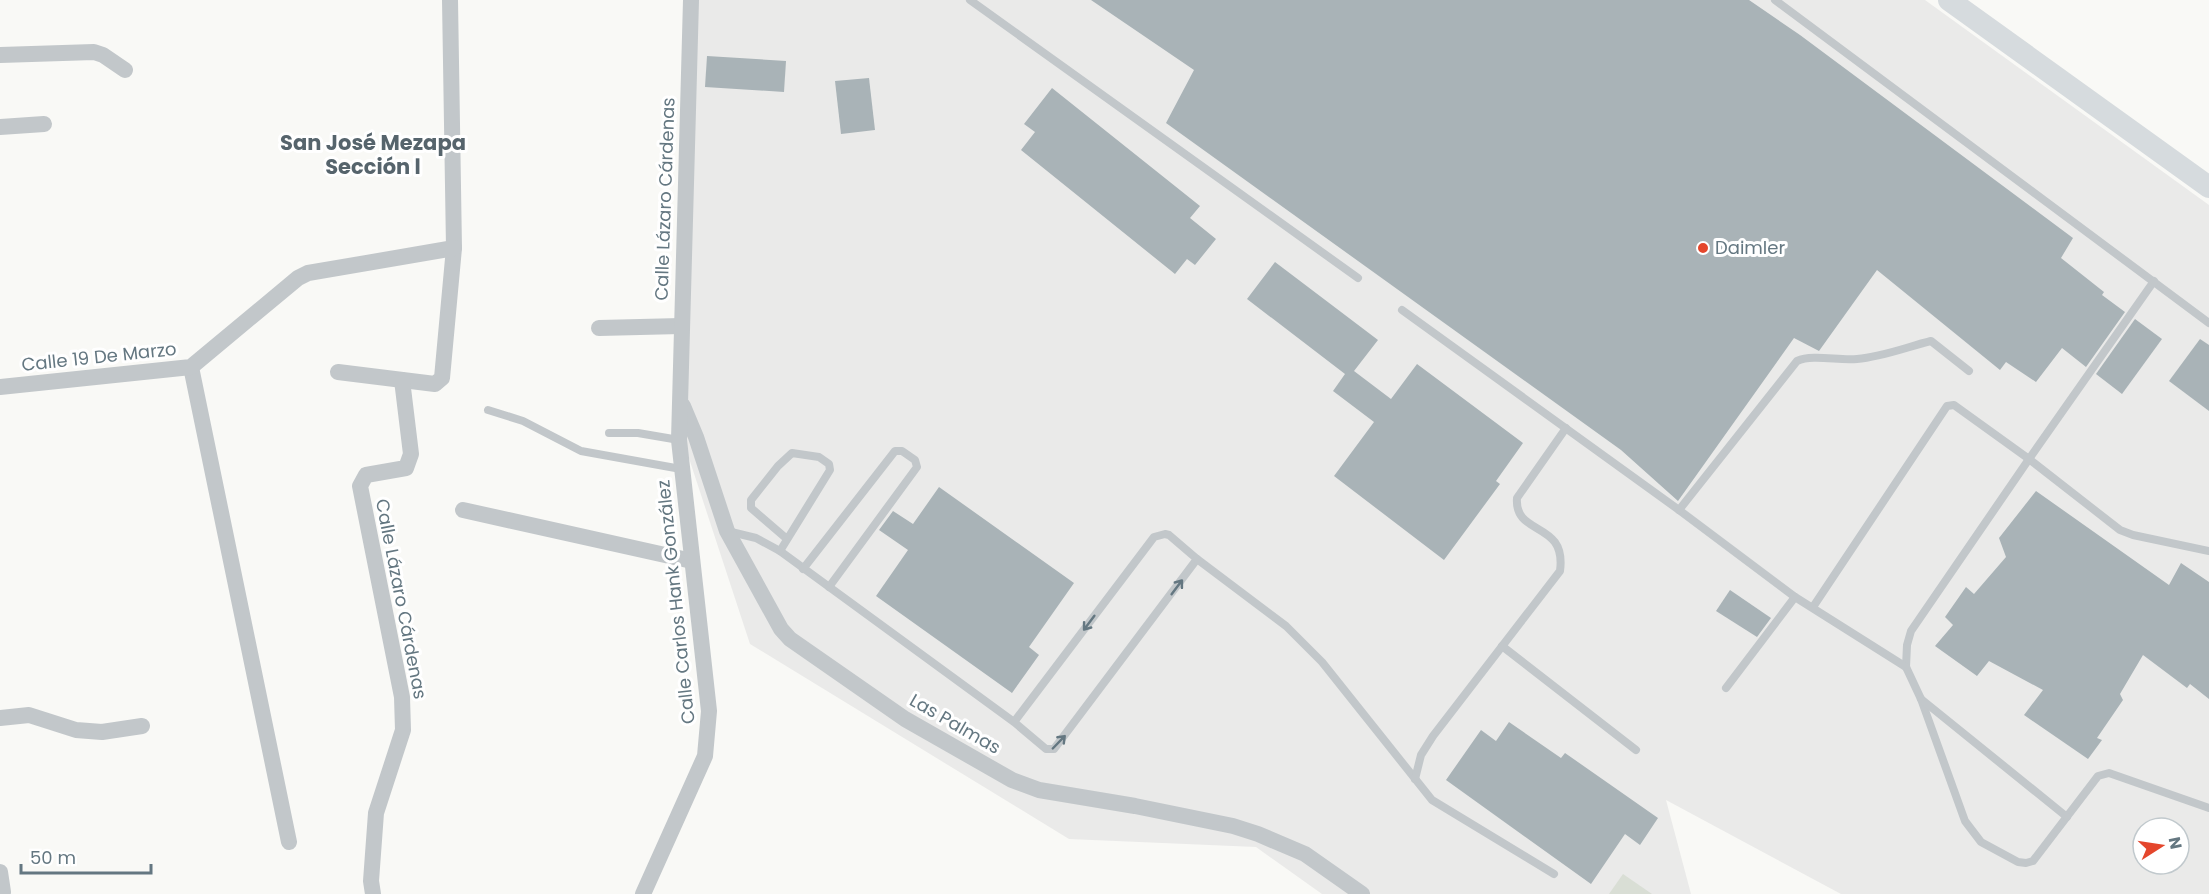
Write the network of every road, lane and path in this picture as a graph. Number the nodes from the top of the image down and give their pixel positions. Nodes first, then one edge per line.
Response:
1 (450, 0) edge
2 (691, 0) edge
3 (970, 0) edge
4 (1775, 0) edge
5 (1950, 0) edge
6 (0, 55) edge
7 (125, 70) dead end
8 (44, 124) dead end
9 (0, 126) edge
10 (2209, 187) edge
11 (454, 248) junction
12 (1358, 278) dead end
13 (2154, 281) junction
14 (1402, 310) dead end
15 (2209, 323) edge
16 (681, 326) junction
17 (599, 328) dead end
18 (191, 368) junction
19 (1969, 371) dead end
20 (338, 372) dead end
21 (402, 380) junction
22 (0, 387) edge
23 (680, 400) junction
24 (488, 410) dead end
25 (1566, 428) junction
26 (609, 433) dead end
27 (679, 440) junction
28 (2029, 459) junction
29 (681, 469) junction
30 (463, 510) dead end
31 (1679, 510) junction
32 (727, 531) junction
33 (787, 538) junction
34 (780, 550) junction
35 (2209, 551) edge
36 (1197, 559) junction
37 (692, 561) junction
38 (803, 569) junction
39 (829, 587) junction
40 (1795, 597) junction
41 (1813, 607) junction
42 (1502, 646) junction
43 (1906, 667) junction
44 (1726, 688) dead end
45 (1921, 699) junction
46 (0, 718) edge
47 (1014, 722) junction
48 (142, 726) dead end
49 (1636, 750) dead end
50 (1415, 778) junction
51 (2209, 808) edge
52 (2067, 817) junction
53 (289, 842) dead end
54 (0, 872) edge
55 (1554, 874) dead end
56 (4, 892) edge
57 (373, 894) edge
58 (643, 894) edge
59 (1362, 894) edge

1 - 11 street
2 - 16 street, Calle Lázaro Cárdenas
3 - 12 lane
4 - 13 lane
5 - 10 main road
6 - 7 street
8 - 9 street
11 - 18 street, Calle 19 De Marzo
11 - 21 street
13 - 15 lane
13 - 28 lane
14 - 25 lane
16 - 17 street
16 - 23 street, Calle Lázaro Cárdenas
18 - 22 street, Calle 19 De Marzo
18 - 53 street
19 - 31 lane
20 - 21 street
21 - 57 street, Calle Lázaro Cárdenas
23 - 27 street, Calle Carlos Hank González
23 - 32 street, Las Palmas
24 - 29 lane
25 - 31 lane
25 - 42 lane
26 - 27 lane
27 - 29 street, Calle Carlos Hank González
28 - 35 lane
28 - 41 lane
28 - 43 lane
29 - 37 street, Calle Carlos Hank González
30 - 37 street
31 - 40 lane
32 - 34 lane
32 - 59 street, Las Palmas
33 - 33 lane
33 - 34 lane
34 - 38 lane
36 -> 47 lane
47 -> 36 lane
36 - 50 lane
37 - 58 street, Calle Carlos Hank González
38 - 39 lane
38 - 39 lane
39 - 47 lane
40 - 41 lane
40 - 44 lane
41 - 43 lane
42 - 49 lane
42 - 50 lane
43 - 45 lane
45 - 52 lane
45 - 52 lane
46 - 48 street
50 - 55 lane
51 - 52 lane
54 - 56 street

